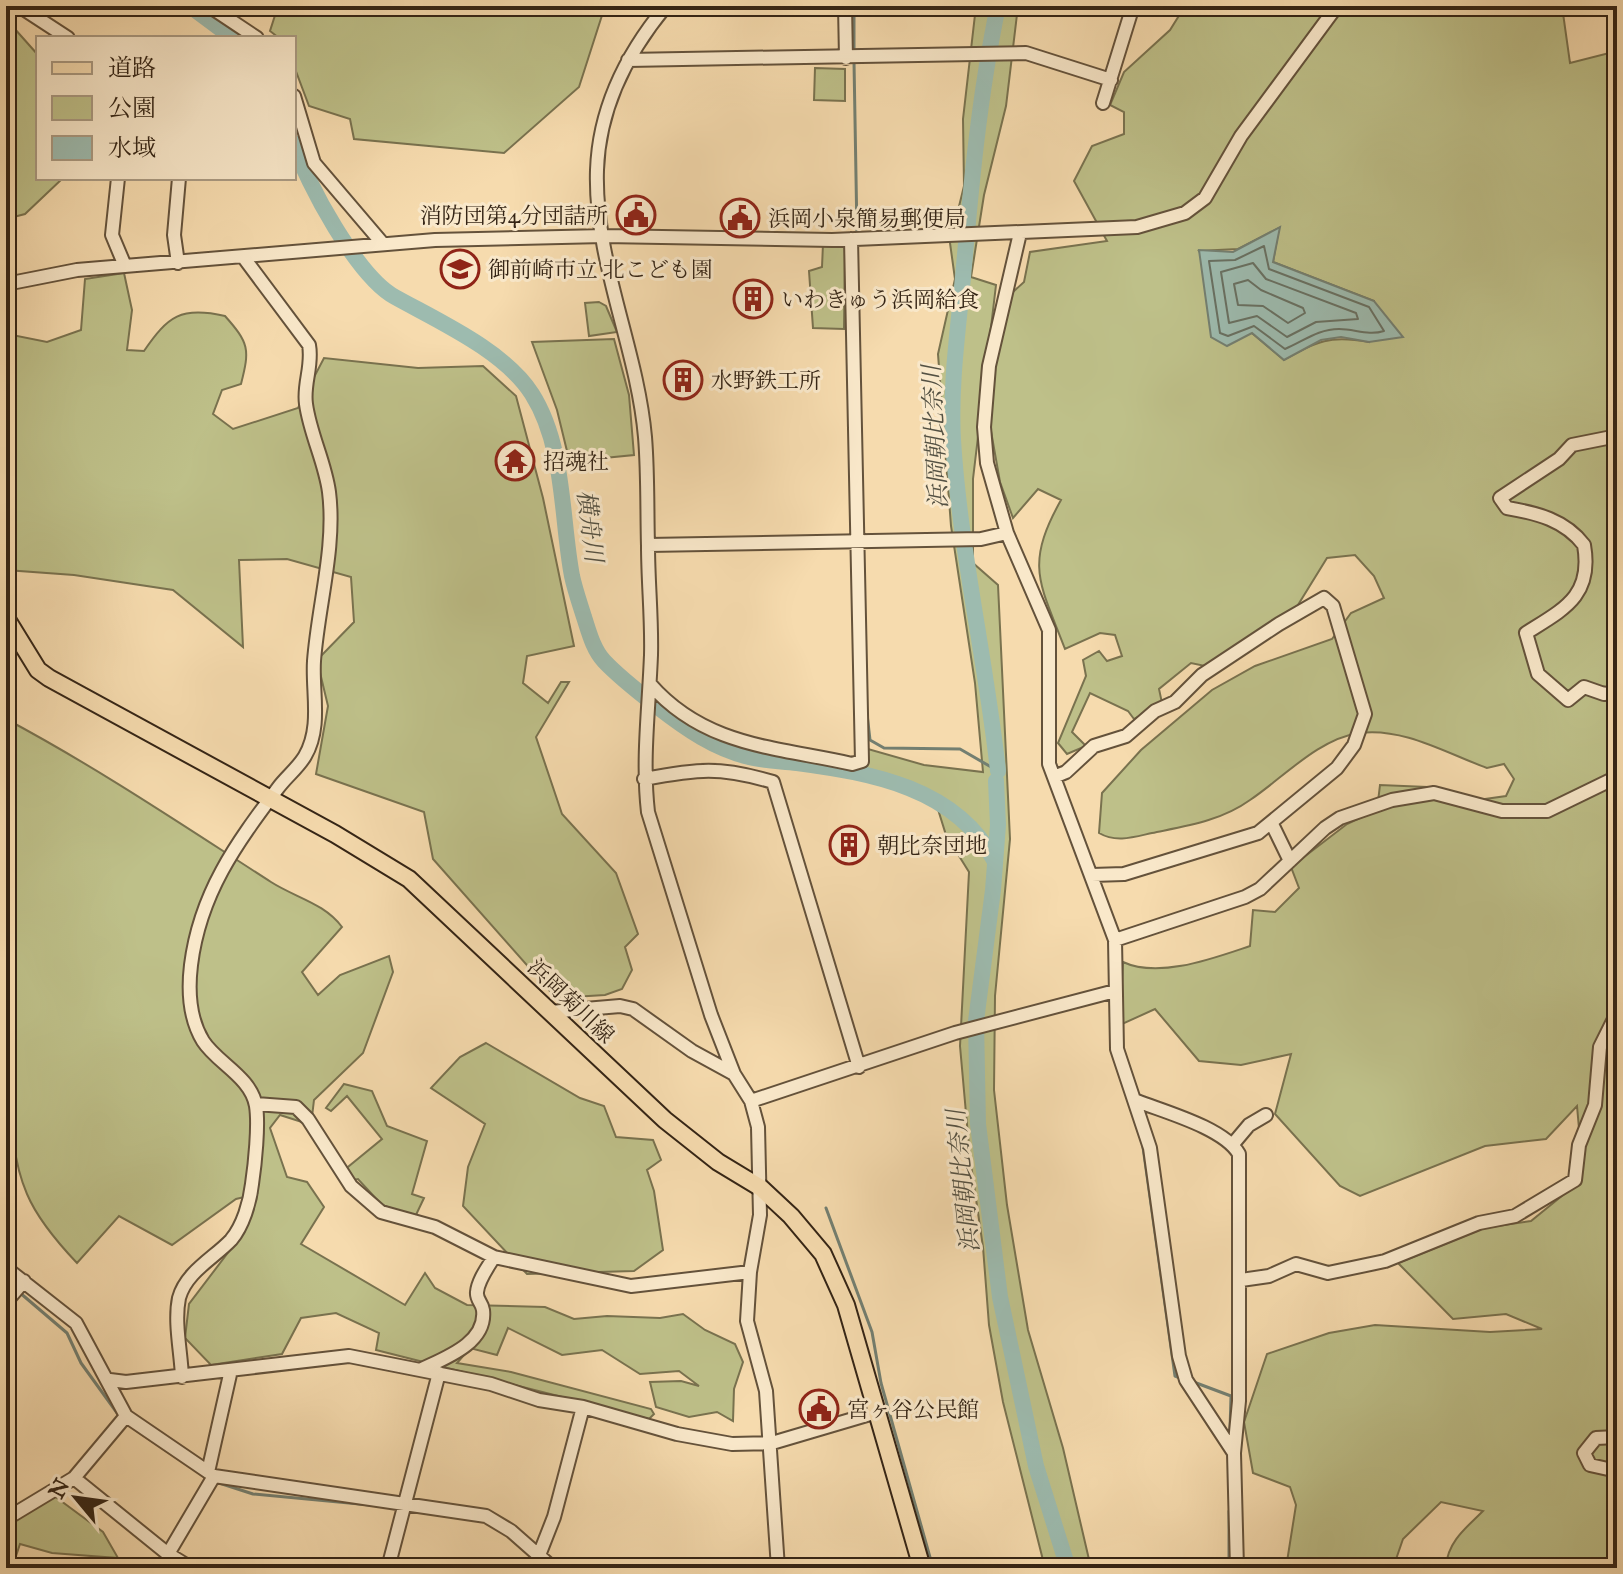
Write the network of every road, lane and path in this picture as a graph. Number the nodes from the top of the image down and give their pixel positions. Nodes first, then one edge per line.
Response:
1 (19, 6) edge
2 (209, 6) edge
3 (666, 6) edge
4 (845, 6) edge
5 (1133, 6) edge
6 (1337, 6) edge
7 (65, 36) edge
8 (254, 36) edge
9 (852, 58) junction
10 (628, 60) junction
11 (1111, 80) junction
12 (296, 103) edge
13 (1103, 103) dead end
14 (118, 180) edge
15 (179, 180) edge
16 (1020, 233) junction
17 (604, 236) junction
18 (856, 238) junction
19 (383, 244) junction
20 (244, 258) junction
21 (178, 263) junction
22 (125, 266) junction
23 (6, 284) edge
24 (1617, 436) edge
25 (1007, 533) junction
26 (860, 541) junction
27 (648, 545) junction
28 (6, 618) edge
29 (650, 684) junction
30 (1617, 692) edge
31 (1054, 777) junction
32 (1617, 777) edge
33 (644, 779) junction
34 (270, 800) junction
35 (1272, 824) junction
36 (1290, 861) junction
37 (1092, 875) junction
38 (1115, 940) junction
39 (1115, 991) junction
40 (550, 1012) junction
41 (1617, 1013) edge
42 (859, 1067) junction
43 (734, 1074) junction
44 (751, 1101) junction
45 (1137, 1101) junction
46 (256, 1104) junction
47 (1266, 1115) dead end
48 (1233, 1144) junction
49 (761, 1188) junction
50 (494, 1257) junction
51 (6, 1268) edge
52 (750, 1272) junction
53 (1241, 1280) junction
54 (16, 1290) edge
55 (422, 1369) junction
56 (231, 1370) junction
57 (439, 1373) junction
58 (182, 1377) junction
59 (110, 1380) junction
60 (583, 1407) junction
61 (877, 1412) junction
62 (123, 1419) junction
63 (1617, 1437) edge
64 (772, 1443) junction
65 (1234, 1453) junction
66 (1617, 1471) edge
67 (211, 1477) junction
68 (74, 1478) junction
69 (6, 1500) edge
70 (405, 1505) junction
71 (11, 1515) edge
72 (168, 1554) junction
73 (537, 1563) edge
74 (191, 1568) edge
75 (388, 1568) edge
76 (553, 1568) edge
77 (778, 1568) edge
78 (922, 1568) edge
79 (1237, 1568) edge

1 - 7 street
2 - 8 street
3 - 10 street
4 - 9 street
5 - 11 street
6 - 16 street
9 - 10 street
9 - 11 street
10 - 17 street
11 - 13 street
12 - 19 street
14 - 22 street
15 - 21 street
16 - 18 street
16 - 25 street
17 - 18 street
17 - 19 street
17 - 27 street
18 - 26 street
19 - 20 street
20 - 21 street
20 - 34 street
21 - 22 street
22 - 23 street
24 - 30 street
25 - 26 street
25 - 31 street
26 - 27 street
26 - 29 street
27 - 29 street
28 - 34 main road, 浜岡菊川線
29 - 33 street
31 - 35 street
31 - 37 street
32 - 36 street
33 - 42 street
33 - 43 street
34 - 40 main road, 浜岡菊川線
34 - 46 street
35 - 36 street
35 - 37 street
36 - 38 street
37 - 38 street
38 - 39 street
39 - 42 street
39 - 45 street
40 - 43 street
40 - 49 main road, 浜岡菊川線
41 - 53 street
42 - 44 street
43 - 44 street
44 - 49 street
45 - 48 street
45 - 65 street
46 - 50 street
46 - 58 street
47 - 48 street
48 - 53 street
49 - 52 street
49 - 61 main road, 浜岡菊川線
50 - 52 street
50 - 55 street
51 - 54 street
52 - 64 street
53 - 65 street
54 - 59 street
55 - 56 street
55 - 57 street
56 - 58 street
56 - 67 street
57 - 60 street
57 - 70 street
58 - 59 street
59 - 62 street
60 - 64 street
60 - 73 street
61 - 64 street
61 - 78 main road, 浜岡菊川線
62 - 67 street
62 - 68 street
63 - 66 street
64 - 77 street
65 - 79 street
67 - 70 street
67 - 72 street
68 - 71 street
68 - 72 street
69 - 71 street
70 - 73 street
70 - 75 street
72 - 74 street
73 - 76 street

